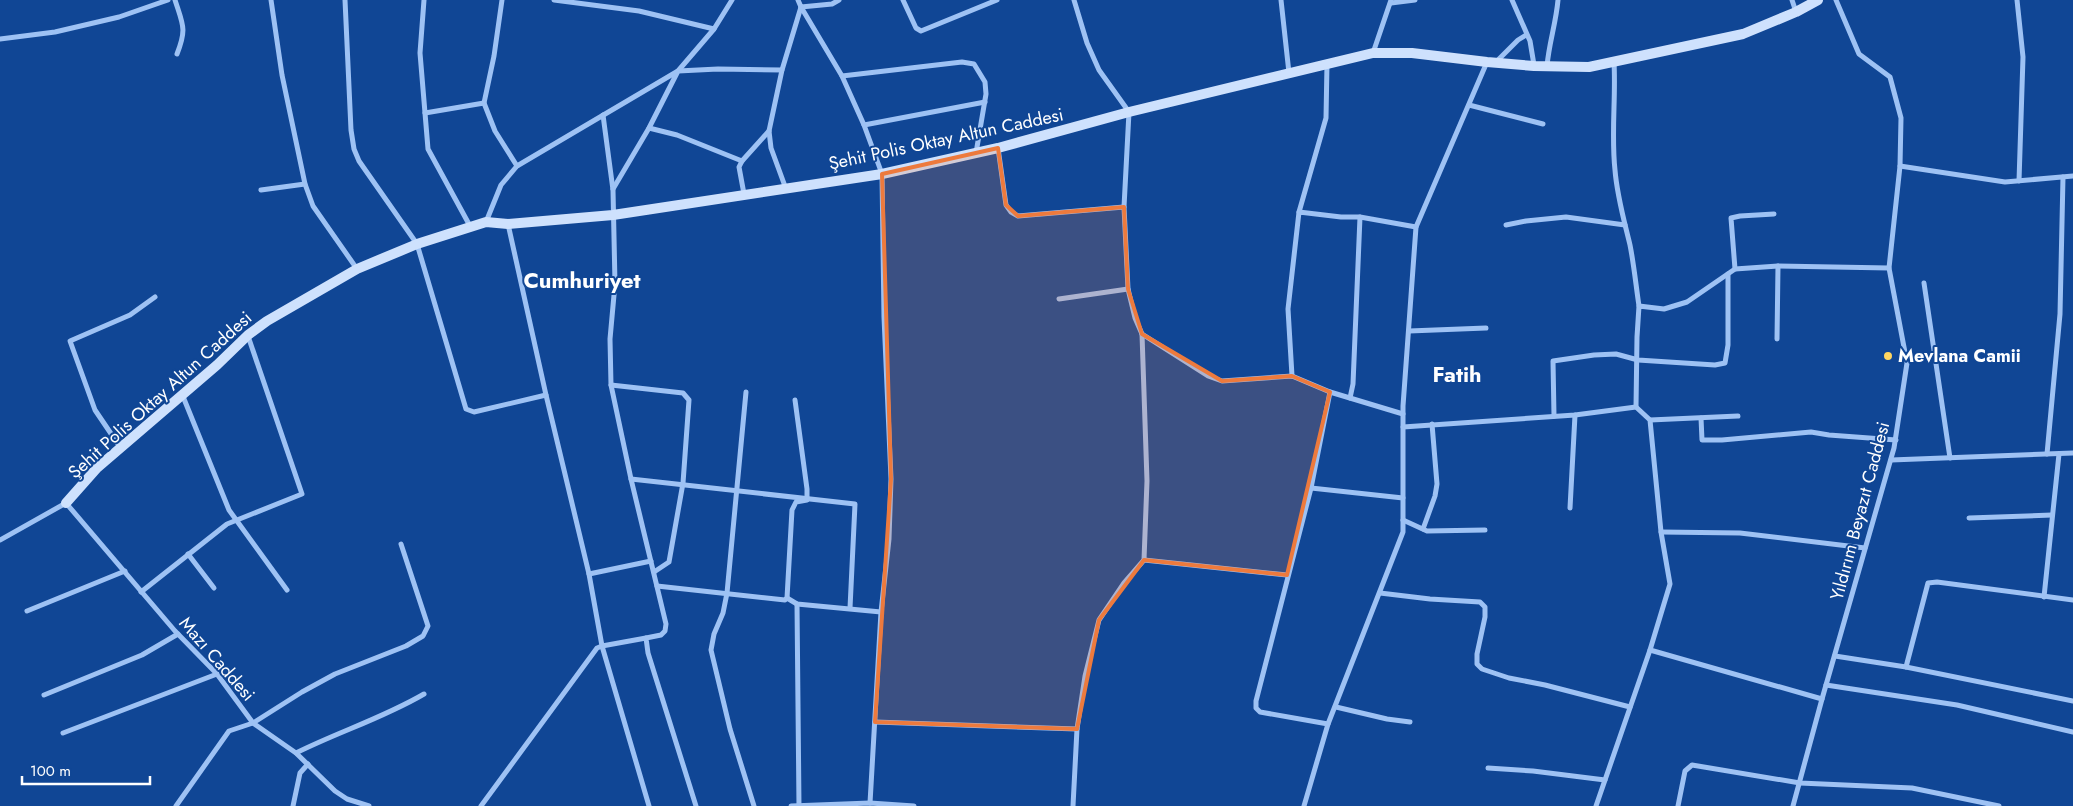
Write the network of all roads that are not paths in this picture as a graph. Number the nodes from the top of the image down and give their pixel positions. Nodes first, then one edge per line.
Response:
1 (168, 0) edge
2 (175, 0) edge
3 (271, 0) edge
4 (344, 0) edge
5 (424, 0) edge
6 (502, 0) edge
7 (554, 0) edge
8 (732, 0) edge
9 (798, 0) edge
10 (840, 0) edge
11 (902, 0) edge
12 (997, 0) edge
13 (1074, 0) edge
14 (1281, 0) edge
15 (1415, 0) edge
16 (1512, 0) edge
17 (1558, 0) edge
18 (1792, 0) edge
19 (1818, 0) edge
20 (1836, 0) edge
21 (2017, 0) edge
22 (1391, 1) edge
23 (801, 7) junction
24 (1796, 12) junction
25 (714, 29) junction
26 (1526, 36) junction
27 (0, 39) edge
28 (1372, 53) junction
29 (177, 54) dead end
30 (1614, 62) junction
31 (1491, 63) junction
32 (1327, 64) junction
33 (1534, 66) junction
34 (1547, 66) junction
35 (782, 70) junction
36 (678, 71) junction
37 (1289, 73) junction
38 (842, 76) junction
39 (985, 102) junction
40 (484, 103) junction
41 (1469, 105) junction
42 (1129, 112) junction
43 (425, 113) junction
44 (603, 115) junction
45 (1543, 124) dead end
46 (864, 125) junction
47 (649, 128) junction
48 (769, 131) junction
49 (998, 148) junction
50 (976, 153) junction
51 (742, 160) junction
52 (517, 166) junction
53 (1900, 166) junction
54 (882, 174) junction
55 (2073, 176) edge
56 (2063, 177) junction
57 (2019, 181) junction
58 (305, 184) junction
59 (786, 189) junction
60 (261, 190) dead end
61 (613, 190) junction
62 (744, 194) junction
63 (1124, 207) junction
64 (1299, 212) junction
65 (613, 214) junction
66 (1774, 214) dead end
67 (1360, 217) junction
68 (486, 222) junction
69 (508, 224) junction
70 (1506, 225) dead end
71 (1625, 225) junction
72 (470, 226) junction
73 (1416, 227) junction
74 (417, 244) junction
75 (1778, 266) junction
76 (357, 268) junction
77 (1890, 268) junction
78 (1735, 269) junction
79 (1728, 274) junction
80 (1924, 283) dead end
81 (1128, 289) junction
82 (155, 297) dead end
83 (1059, 299) dead end
84 (1639, 306) junction
85 (1486, 328) dead end
86 (1408, 331) junction
87 (1142, 334) junction
88 (248, 335) junction
89 (1777, 339) dead end
90 (1638, 360) junction
91 (1292, 376) junction
92 (611, 385) junction
93 (746, 392) dead end
94 (1330, 392) junction
95 (182, 394) junction
96 (546, 395) junction
97 (1350, 398) junction
98 (795, 400) dead end
99 (1636, 407) junction
100 (1403, 414) junction
101 (1575, 415) junction
102 (1554, 416) junction
103 (1738, 416) dead end
104 (1701, 418) junction
105 (1650, 420) junction
106 (1432, 424) junction
107 (1403, 427) junction
108 (1896, 440) junction
109 (120, 447) junction
110 (2073, 453) edge
111 (2047, 454) junction
112 (2059, 454) junction
113 (1950, 458) junction
114 (1891, 460) junction
115 (631, 479) junction
116 (683, 483) junction
117 (1311, 488) junction
118 (738, 490) junction
119 (1403, 498) junction
120 (807, 500) junction
121 (66, 503) junction
122 (1570, 508) dead end
123 (2052, 514) junction
124 (1969, 518) dead end
125 (1403, 520) junction
126 (235, 521) junction
127 (1423, 529) junction
128 (1485, 530) dead end
129 (1661, 532) junction
130 (0, 540) edge
131 (401, 544) dead end
132 (1866, 548) junction
133 (188, 554) junction
134 (1144, 560) junction
135 (651, 561) junction
136 (125, 571) junction
137 (654, 572) junction
138 (588, 574) junction
139 (1287, 575) junction
140 (657, 586) junction
141 (214, 588) dead end
142 (287, 590) dead end
143 (141, 592) junction
144 (727, 593) junction
145 (1380, 593) junction
146 (2044, 597) junction
147 (787, 598) junction
148 (2073, 600) edge
149 (797, 604) junction
150 (850, 608) junction
151 (27, 611) dead end
152 (881, 612) junction
153 (178, 634) junction
154 (646, 638) junction
155 (602, 646) junction
156 (1650, 650) junction
157 (1834, 656) junction
158 (1906, 667) junction
159 (216, 674) junction
160 (1826, 685) junction
161 (424, 694) dead end
162 (44, 695) dead end
163 (1822, 699) junction
164 (2073, 701) edge
165 (1336, 707) junction
166 (1630, 708) junction
167 (875, 722) junction
168 (1410, 722) dead end
169 (253, 723) junction
170 (1328, 724) junction
171 (1077, 729) junction
172 (2073, 732) edge
173 (62, 733) dead end
174 (296, 753) junction
175 (308, 764) junction
176 (1488, 768) dead end
177 (1605, 780) junction
178 (1800, 783) junction
179 (870, 803) junction
180 (176, 806) edge
181 (293, 806) edge
182 (369, 806) edge
183 (481, 806) edge
184 (649, 806) edge
185 (696, 806) edge
186 (754, 806) edge
187 (790, 806) edge
188 (799, 806) edge
189 (914, 806) edge
190 (1073, 806) edge
191 (1304, 806) edge
192 (1596, 806) edge
193 (1678, 806) edge
194 (1794, 806) edge
195 (1999, 806) edge

1 - 27 street
2 - 29 street
3 - 58 street
4 - 74 street
5 - 43 street
6 - 40 street
7 - 25 street
8 - 25 street
9 - 23 street
10 - 23 street
11 - 12 street
13 - 42 street
14 - 37 street
15 - 22 street
16 - 26 street
17 - 34 street
18 - 24 street
19 - 24 street, Şehit Polis Oktay Altun Caddesi
20 - 53 street, Yıldırım Beyazıt Caddesi
21 - 57 street
22 - 28 street
23 - 35 street
23 - 38 street
24 - 30 street, Şehit Polis Oktay Altun Caddesi
25 - 36 street
26 - 31 street
26 - 33 street
28 - 31 street, Şehit Polis Oktay Altun Caddesi
28 - 32 street, Şehit Polis Oktay Altun Caddesi
30 - 34 street, Şehit Polis Oktay Altun Caddesi
30 - 71 street
31 - 33 street, Şehit Polis Oktay Altun Caddesi
31 - 41 street
32 - 37 street, Şehit Polis Oktay Altun Caddesi
32 - 64 street
33 - 34 street, Şehit Polis Oktay Altun Caddesi
35 - 36 street
35 - 48 street
36 - 44 street
36 - 47 street
37 - 42 street, Şehit Polis Oktay Altun Caddesi
38 - 39 street
38 - 46 street
39 - 46 street
39 - 50 street
40 - 43 street
40 - 52 street
41 - 45 street
41 - 73 street
42 - 49 street, Şehit Polis Oktay Altun Caddesi
42 - 63 street
43 - 72 street
44 - 52 street
44 - 61 street
46 - 54 street
47 - 51 street
47 - 61 street
48 - 51 street
48 - 59 street
49 - 50 street, Şehit Polis Oktay Altun Caddesi
49 - 63 street
50 - 54 street, Şehit Polis Oktay Altun Caddesi
51 - 62 street
52 - 68 street
53 - 57 street
53 - 77 street, Yıldırım Beyazıt Caddesi
54 - 59 street, Şehit Polis Oktay Altun Caddesi
54 - 152 street
55 - 56 street
56 - 57 street
56 - 111 street
58 - 60 street
58 - 76 street
59 - 62 street, Şehit Polis Oktay Altun Caddesi
61 - 65 street
62 - 65 street, Şehit Polis Oktay Altun Caddesi
63 - 81 street
64 - 67 street
64 - 91 street
65 - 69 street, Şehit Polis Oktay Altun Caddesi
65 - 92 street
66 - 78 street
67 - 73 street
67 - 97 street
68 - 69 street, Şehit Polis Oktay Altun Caddesi
68 - 72 street, Şehit Polis Oktay Altun Caddesi
69 - 96 street
70 - 71 street
71 - 84 street
72 - 74 street, Şehit Polis Oktay Altun Caddesi
73 - 86 street
74 - 76 street, Şehit Polis Oktay Altun Caddesi
74 - 96 street
75 - 77 street
75 - 78 street
75 - 89 street
76 - 88 street, Şehit Polis Oktay Altun Caddesi
77 - 108 street, Yıldırım Beyazıt Caddesi
78 - 79 street
79 - 84 street
79 - 90 street
80 - 113 street
81 - 83 street
81 - 87 street
82 - 109 street
84 - 90 street
85 - 86 street
86 - 100 street
87 - 91 street
87 - 134 street
88 - 95 street, Şehit Polis Oktay Altun Caddesi
88 - 126 street
90 - 99 street
90 - 102 street
91 - 94 street
92 - 115 street
92 - 116 street
93 - 118 street
94 - 97 street
94 - 117 street
95 - 109 street, Şehit Polis Oktay Altun Caddesi
95 - 126 street
96 - 138 street
97 - 100 street
98 - 120 street
99 - 101 street
99 - 105 street
100 - 107 street
101 - 102 street
101 - 122 street
102 - 106 street
103 - 104 street
104 - 105 street
104 - 108 street
105 - 129 street
106 - 107 street
106 - 127 street
107 - 119 street
108 - 114 street, Yıldırım Beyazıt Caddesi
109 - 121 street, Şehit Polis Oktay Altun Caddesi
110 - 112 street
111 - 112 street
111 - 113 street
112 - 123 street
113 - 114 street
114 - 132 street, Yıldırım Beyazıt Caddesi
115 - 116 street
115 - 135 street
116 - 118 street
116 - 137 street
117 - 119 street
117 - 139 street
118 - 120 street
118 - 144 street
119 - 125 street
120 - 147 street
120 - 150 street
121 - 130 street
121 - 136 street, Mazı Caddesi
123 - 124 street
123 - 146 street
125 - 127 street
125 - 145 street
126 - 133 street
126 - 142 street
127 - 128 street
129 - 132 street
129 - 156 street
131 - 169 street
132 - 157 street, Yıldırım Beyazıt Caddesi
133 - 141 street
133 - 143 street
134 - 139 street
134 - 171 street
135 - 137 street
135 - 138 street
136 - 143 street, Mazı Caddesi
136 - 151 street
137 - 140 street
138 - 155 street
139 - 170 street
140 - 144 street
140 - 154 street
143 - 153 street, Mazı Caddesi
144 - 147 street
144 - 186 street
145 - 165 street
145 - 166 street
146 - 148 street
146 - 158 street
147 - 149 street
149 - 150 street
149 - 188 street
150 - 152 street
152 - 167 street
153 - 159 street, Mazı Caddesi
153 - 162 street
154 - 155 street
154 - 185 street
155 - 183 street
155 - 184 street
156 - 163 street
156 - 166 street
157 - 158 street
157 - 160 street, Yıldırım Beyazıt Caddesi
158 - 164 street
159 - 169 street, Mazı Caddesi
159 - 173 street
160 - 163 street, Yıldırım Beyazıt Caddesi
160 - 172 street
161 - 174 street
163 - 178 street, Yıldırım Beyazıt Caddesi
165 - 168 street
165 - 170 street
166 - 177 street
167 - 171 street
167 - 179 street
169 - 174 street, Mazı Caddesi
169 - 180 street
170 - 191 street
171 - 190 street
174 - 175 street, Mazı Caddesi
175 - 181 street
175 - 182 street, Mazı Caddesi
176 - 177 street
177 - 192 street
178 - 193 street
178 - 194 street, Yıldırım Beyazıt Caddesi
178 - 195 street
179 - 188 street
179 - 189 street
187 - 188 street

